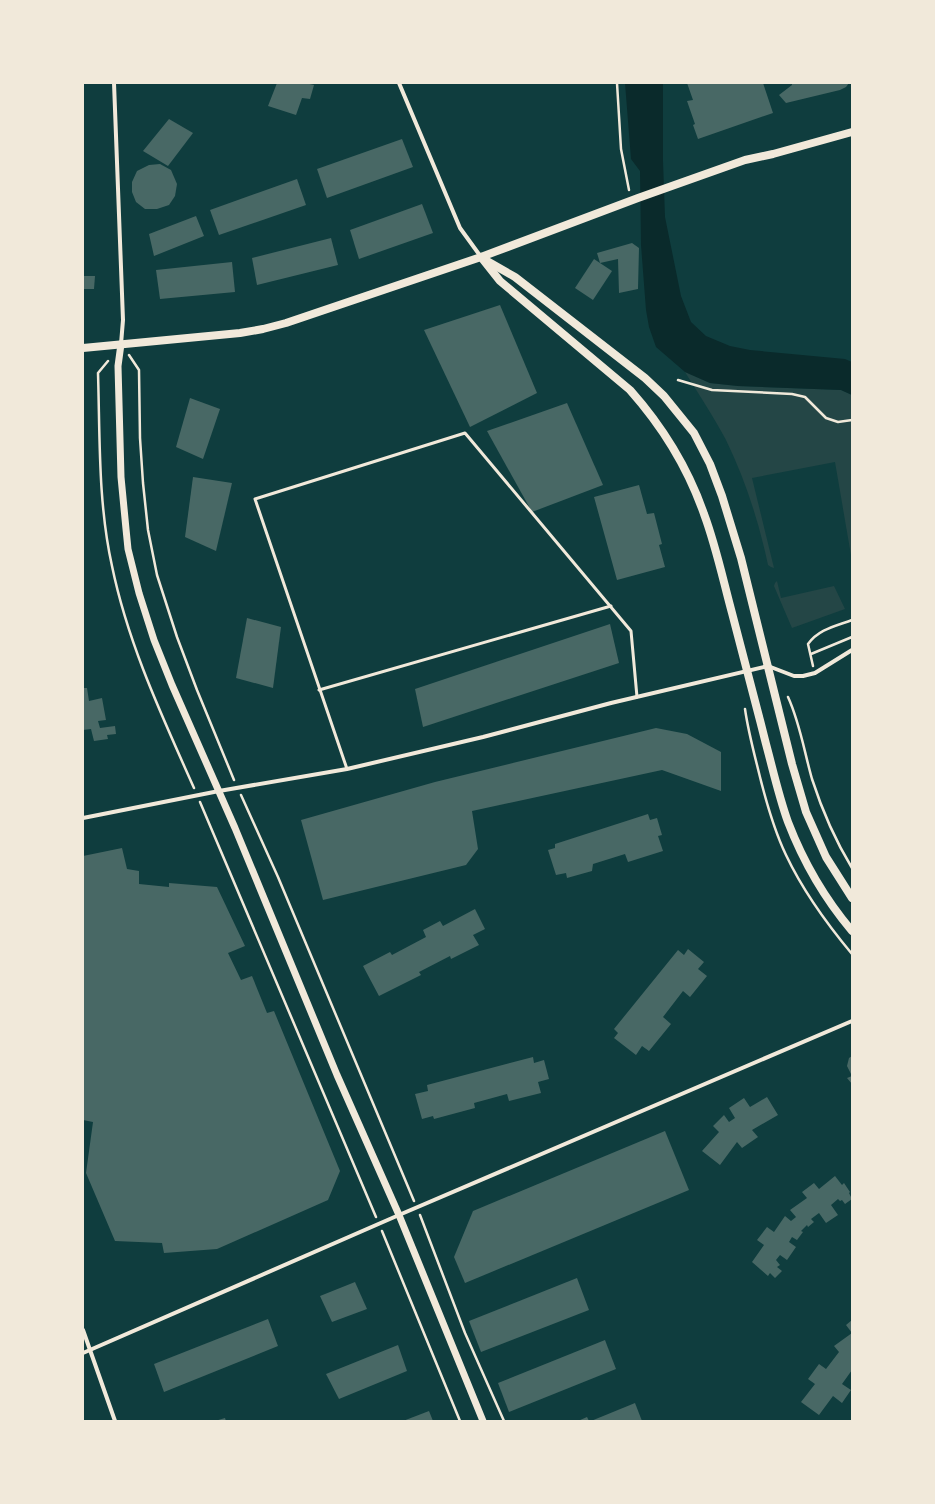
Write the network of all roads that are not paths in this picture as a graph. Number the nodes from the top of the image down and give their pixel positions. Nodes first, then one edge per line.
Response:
1 (114, 83) edge
2 (399, 83) edge
3 (852, 132) edge
4 (481, 257) junction
5 (121, 344) junction
6 (83, 348) edge
7 (611, 606) junction
8 (852, 650) edge
9 (768, 666) junction
10 (747, 671) junction
11 (320, 690) junction
12 (637, 697) junction
13 (347, 769) junction
14 (219, 791) junction
15 (83, 818) edge
16 (852, 898) edge
17 (852, 932) edge
18 (852, 1021) edge
19 (399, 1215) junction
20 (83, 1330) edge
21 (90, 1350) junction
22 (83, 1353) edge
23 (114, 1421) edge
24 (483, 1421) edge

1 - 5 street
2 - 4 street
3 - 4 main road
4 - 5 main road
4 - 9 main road
4 - 10 main road
5 - 6 main road
5 - 14 street
7 - 11 lane
7 - 11 lane
7 - 12 lane
8 - 9 street
9 - 10 street
9 - 16 main road
10 - 12 street
10 - 17 main road
11 - 13 lane
12 - 13 street
13 - 14 street
14 - 15 street
14 - 19 street
18 - 19 street
19 - 21 street
19 - 24 street
20 - 21 street
21 - 22 street
21 - 23 street

